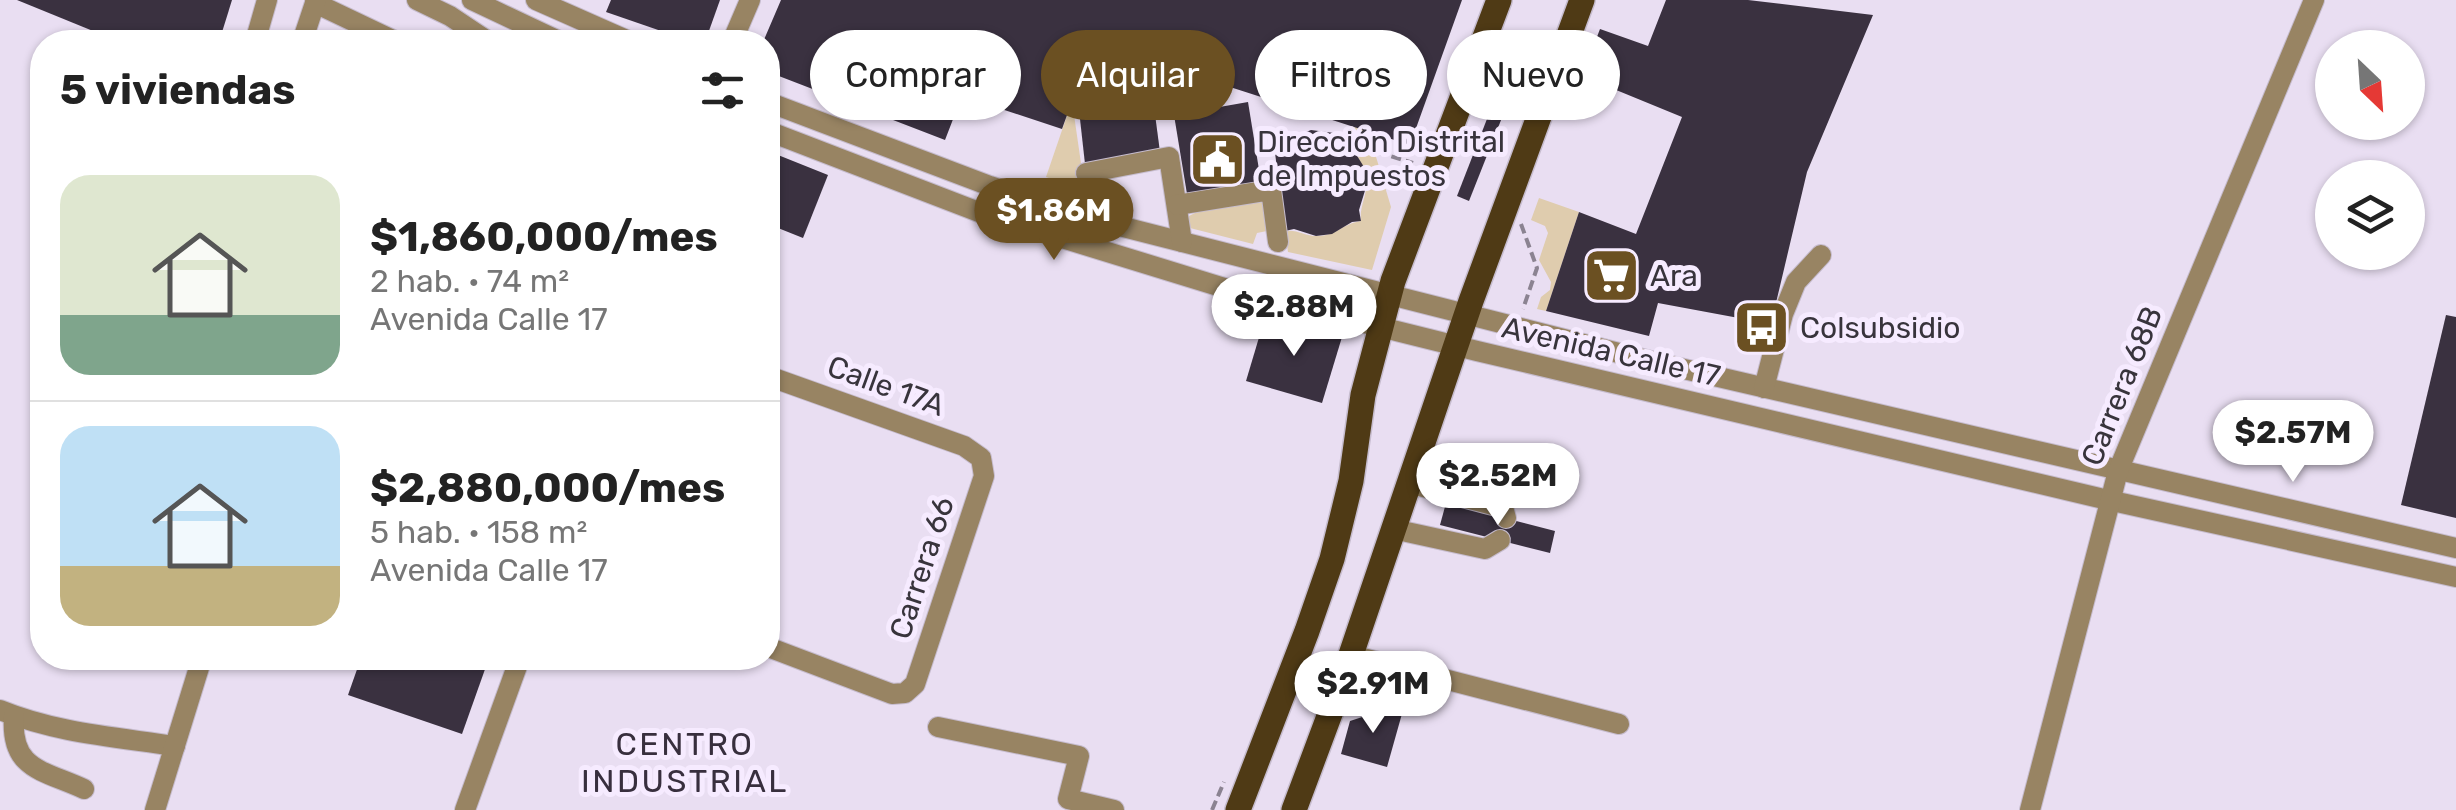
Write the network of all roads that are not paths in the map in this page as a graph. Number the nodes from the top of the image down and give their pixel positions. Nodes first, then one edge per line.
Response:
1 (267, 0) edge
2 (417, 0) edge
3 (472, 0) edge
4 (536, 0) edge
5 (750, 0) edge
6 (1498, 0) edge
7 (1582, 0) edge
8 (2314, 0) edge
9 (315, 2) edge
10 (258, 30) edge
11 (309, 30) edge
12 (372, 30) edge
13 (471, 30) edge
14 (536, 30) edge
15 (604, 30) edge
16 (737, 30) edge
17 (780, 107) edge
18 (780, 136) edge
19 (1086, 172) dead end
20 (1176, 205) junction
21 (1084, 217) junction
22 (1182, 242) junction
23 (1278, 242) dead end
24 (1074, 243) junction
25 (1821, 255) dead end
26 (1389, 294) junction
27 (1466, 314) junction
28 (1380, 328) junction
29 (1455, 346) junction
30 (780, 380) edge
31 (1764, 388) junction
32 (981, 458) joint
33 (2118, 470) junction
34 (1408, 483) junction
35 (2108, 500) junction
36 (1506, 518) dead end
37 (1393, 529) junction
38 (1500, 540) dead end
39 (2456, 548) edge
40 (2456, 577) edge
41 (780, 651) edge
42 (1351, 655) junction
43 (198, 670) edge
44 (516, 670) edge
45 (7, 713) edge
46 (1620, 724) dead end
47 (938, 727) dead end
48 (175, 746) junction
49 (84, 788) dead end
50 (155, 810) edge
51 (465, 810) edge
52 (1114, 810) edge
53 (1238, 810) edge
54 (1294, 810) edge
55 (2030, 810) edge

1 - 10 street
2 - 13 street
3 - 14 street
4 - 15 street
5 - 16 street
6 - 26 main road
7 - 27 main road
8 - 33 street, Carrera 68B
9 - 11 street
9 - 12 street
17 - 21 street, Avenida Calle 17
18 - 24 street, Avenida Calle 17
19 - 20 street
20 - 22 street
20 - 23 street
21 - 22 street, Avenida Calle 17
21 - 24 street
22 - 26 street, Avenida Calle 17
24 - 28 street, Avenida Calle 17
25 - 31 street
26 - 27 street, Avenida Calle 17
26 - 28 main road
27 - 29 main road
27 - 31 street, Avenida Calle 17
28 - 29 street, Avenida Calle 17
28 - 53 main road
29 - 34 main road
29 - 35 street, Avenida Calle 17
30 - 32 street, Calle 17A
31 - 33 street, Avenida Calle 17
32 - 41 street, Carrera 66
33 - 35 street, Carrera 68B
33 - 39 street, Avenida Calle 17
34 - 36 street
34 - 37 main road
35 - 40 street, Avenida Calle 17
35 - 55 street, Carrera 68B
37 - 38 street
37 - 42 main road
42 - 46 street
42 - 54 main road
43 - 48 street
44 - 51 street
45 - 48 street
45 - 49 street
47 - 52 street
48 - 50 street

